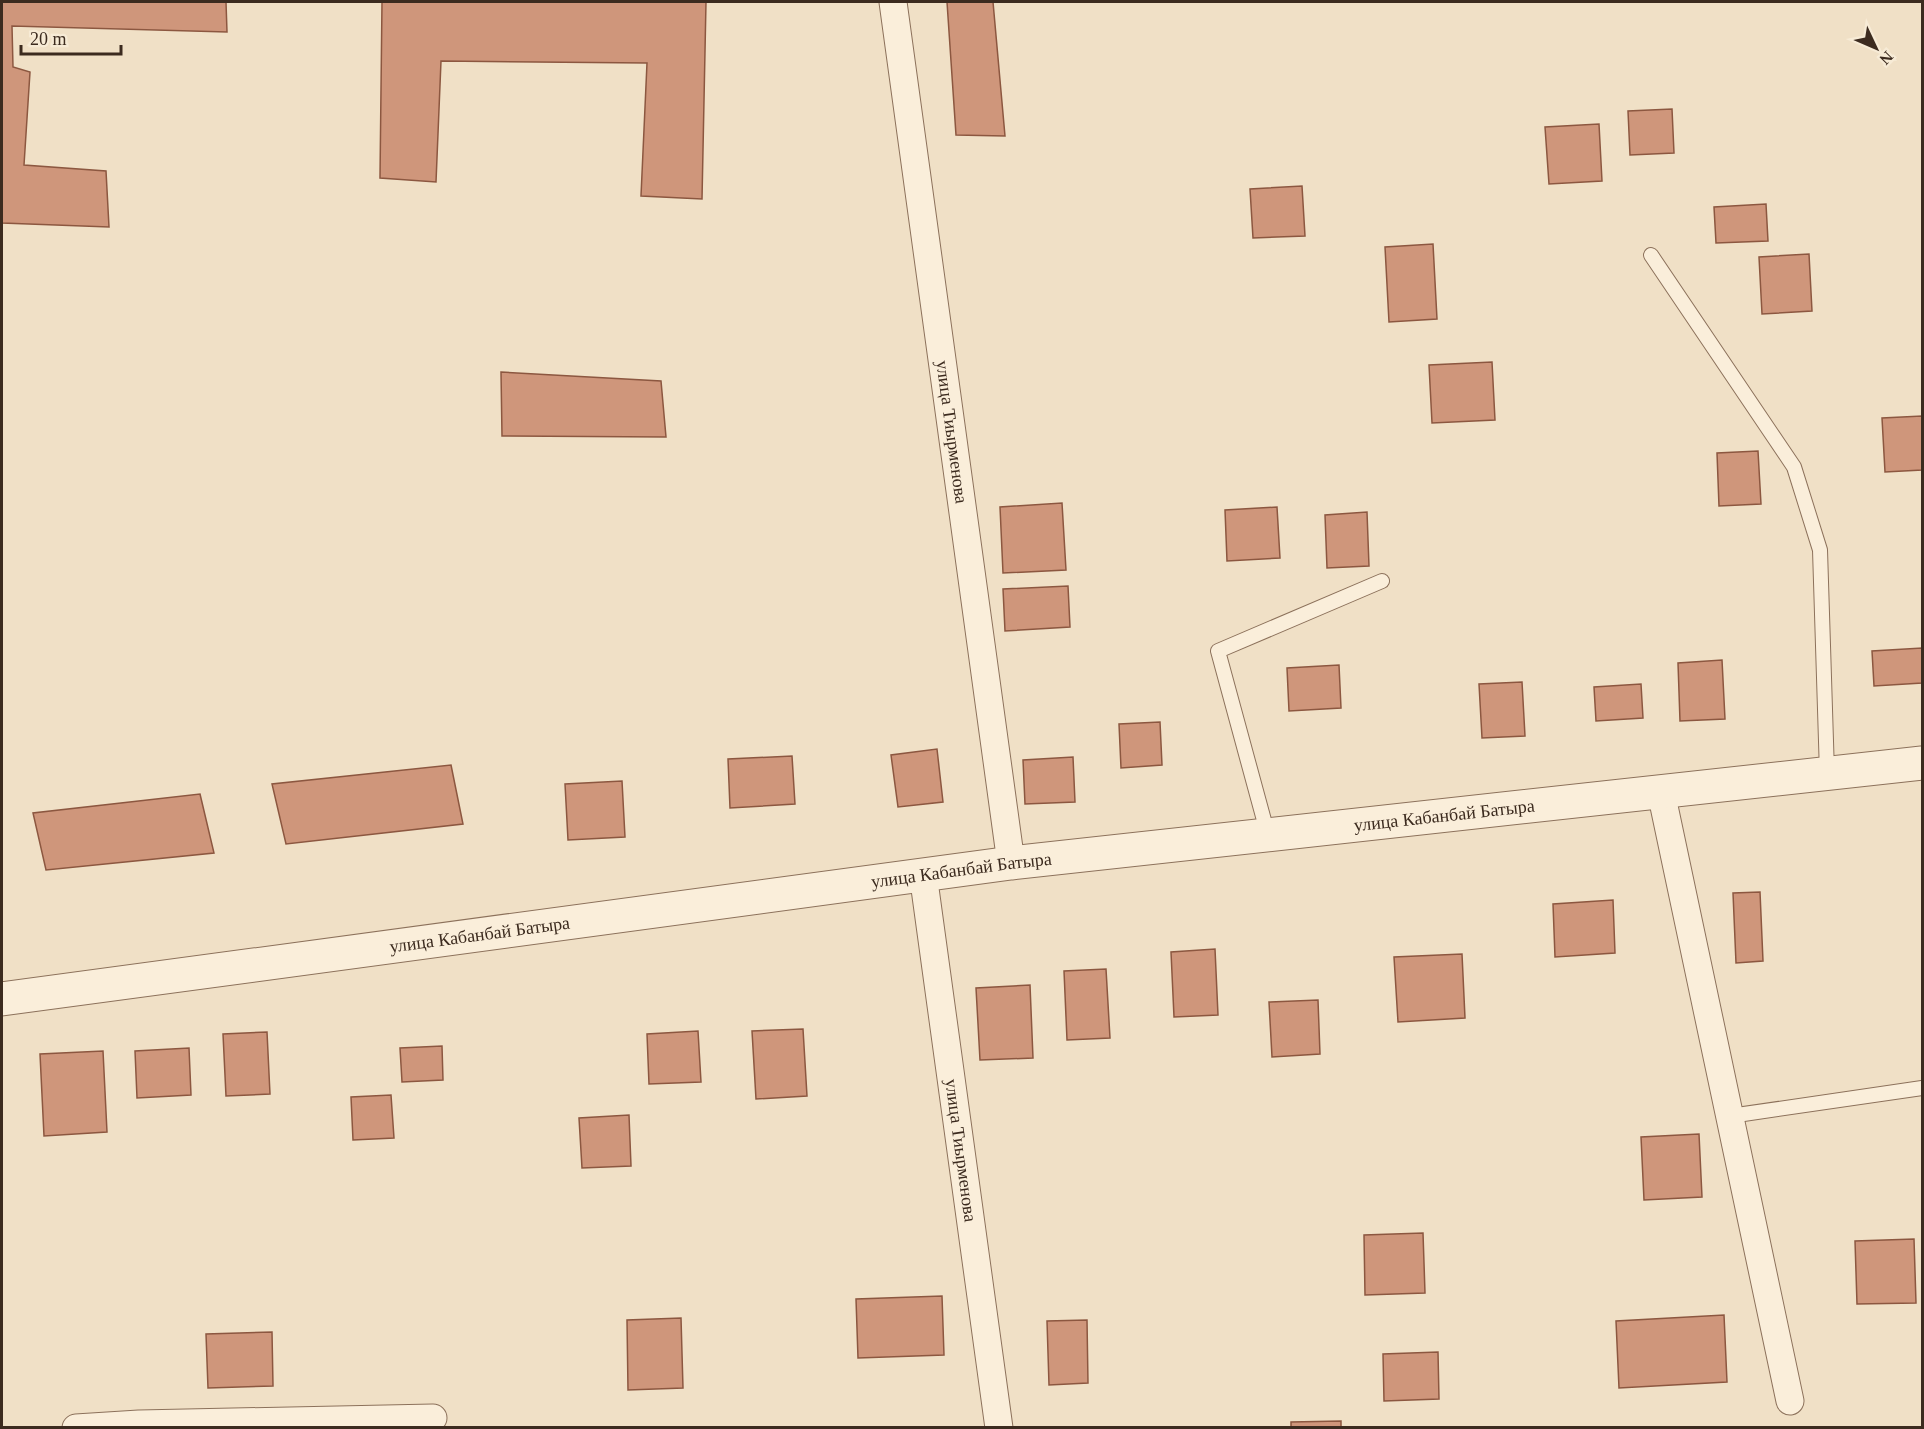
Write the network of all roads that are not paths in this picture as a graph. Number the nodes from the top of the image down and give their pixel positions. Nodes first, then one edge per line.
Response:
1 (893, 2) edge
2 (1651, 255) dead end
3 (1382, 581) dead end
4 (1923, 763) edge
5 (1827, 774) junction
6 (1661, 792) junction
7 (1268, 834) junction
8 (1011, 863) junction
9 (923, 874) junction
10 (2, 999) edge
11 (1923, 1088) edge
12 (1730, 1116) junction
13 (1790, 1401) dead end
14 (433, 1418) dead end
15 (76, 1428) edge
16 (999, 1428) edge

1 - 8 street, улица Тиырменова
2 - 5 lane
3 - 7 lane
4 - 5 street, улица Кабанбай Батыра
5 - 6 street, улица Кабанбай Батыра
6 - 7 street, улица Кабанбай Батыра
6 - 12 street
7 - 8 street, улица Кабанбай Батыра
8 - 9 street, улица Кабанбай Батыра
9 - 10 street, улица Кабанбай Батыра
9 - 16 street, улица Тиырменова
11 - 12 lane
12 - 13 street
14 - 15 street

